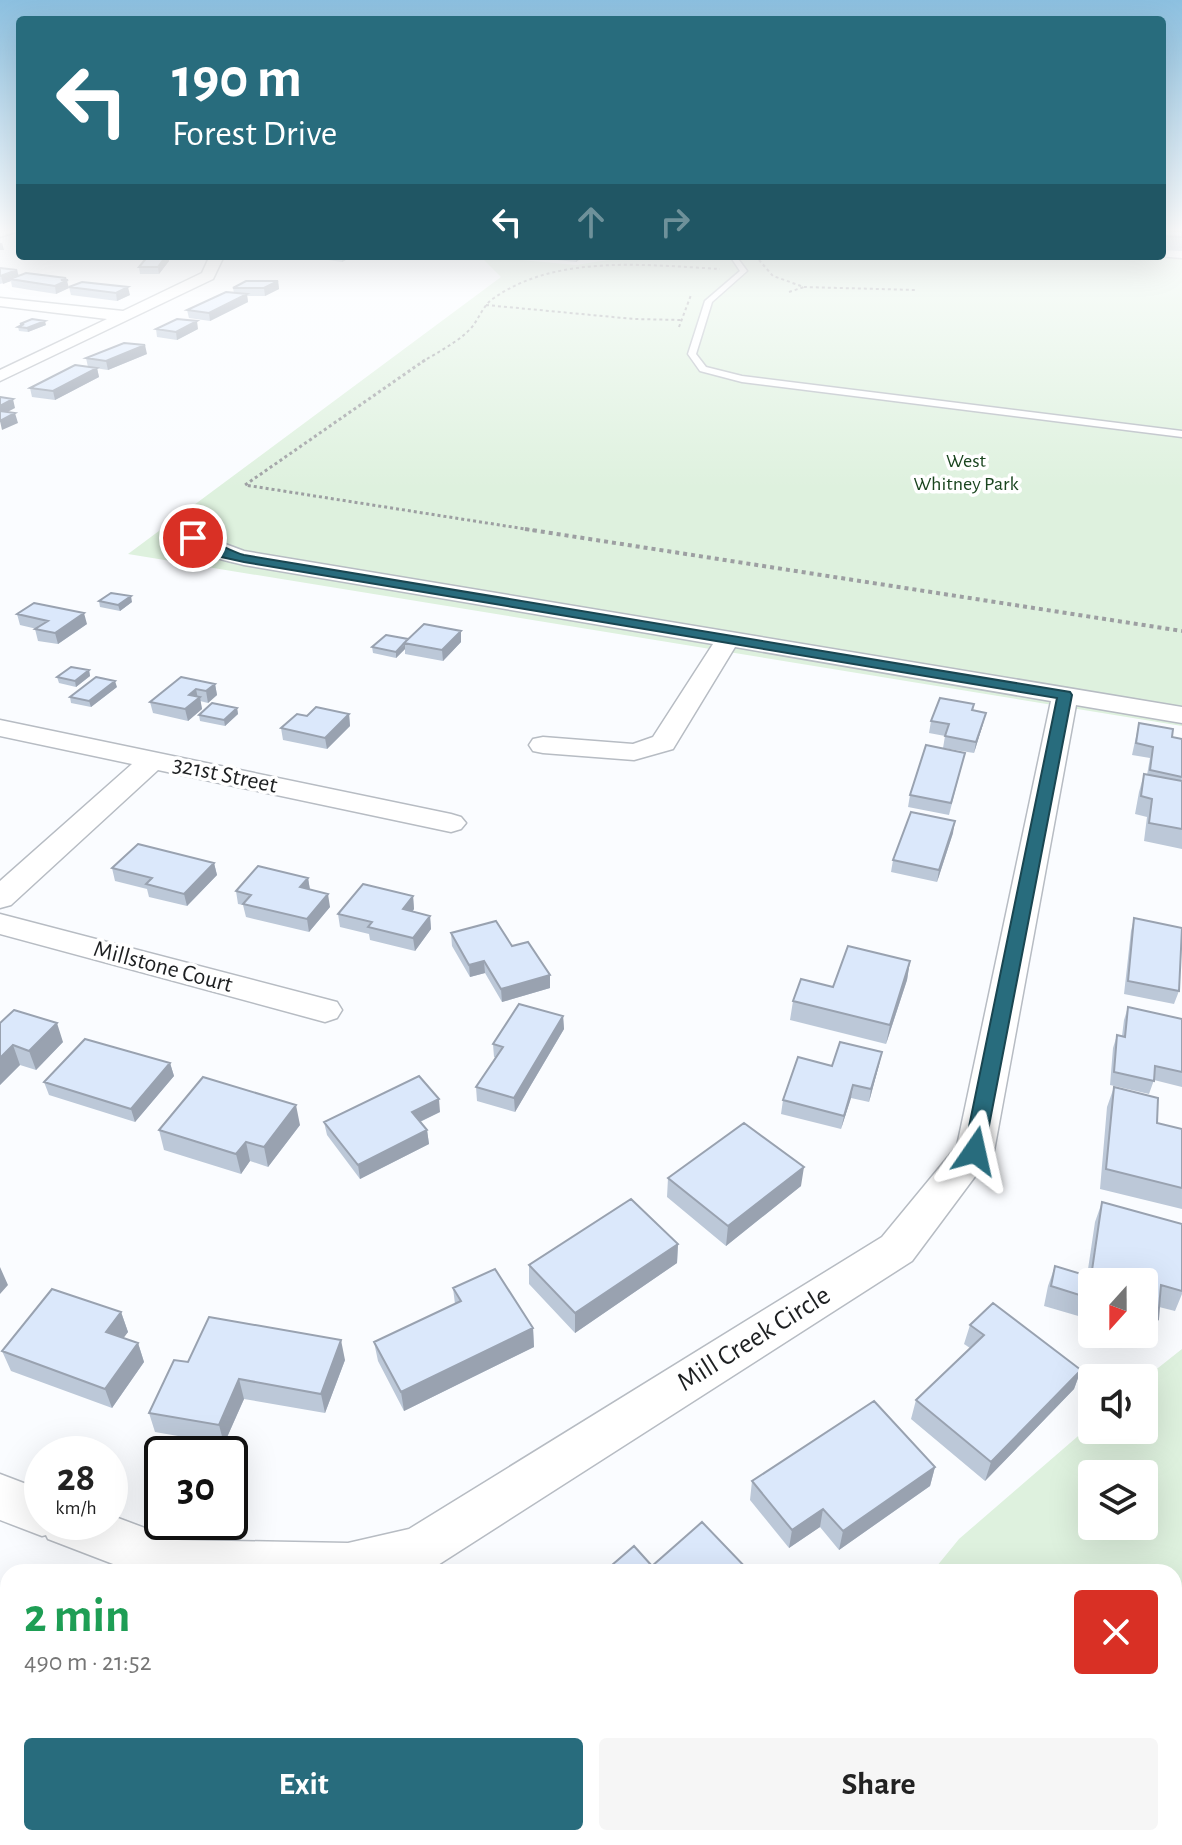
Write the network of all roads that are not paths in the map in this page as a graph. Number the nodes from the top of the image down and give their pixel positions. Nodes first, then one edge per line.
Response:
1 (123, 317) edge
2 (704, 317) edge
3 (0, 376) edge
4 (1182, 434) edge
5 (193, 538) dead end
6 (728, 639) junction
7 (1065, 695) junction
8 (1182, 715) edge
9 (0, 728) edge
10 (543, 745) dead end
11 (154, 759) junction
12 (451, 823) dead end
13 (0, 898) edge
14 (0, 924) edge
15 (325, 1010) dead end
16 (0, 1497) edge
17 (24, 1506) edge
18 (113, 1540) edge
19 (421, 1562) edge
20 (177, 1564) edge
21 (397, 1564) edge

1 - 3 street
2 - 4 lane
5 - 6 street
6 - 7 street
6 - 10 street
7 - 8 street
7 - 19 street, Mill Creek Circle
9 - 11 street, 321st Street
11 - 12 street, 321st Street
11 - 13 street
14 - 15 street, Millstone Court
16 - 17 street
18 - 20 street, Mill Creek Circle
19 - 21 street, Mill Creek Circle

